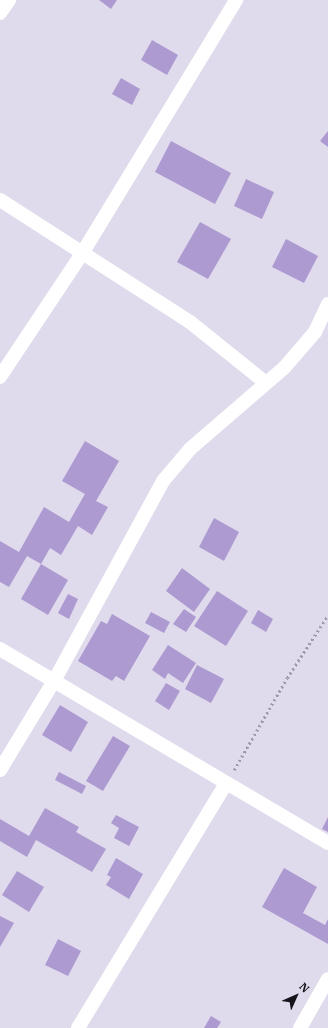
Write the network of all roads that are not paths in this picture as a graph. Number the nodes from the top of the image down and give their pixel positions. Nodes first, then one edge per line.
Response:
1 (9, 0) edge
2 (236, 0) edge
3 (0, 13) edge
4 (0, 200) edge
5 (83, 252) junction
6 (328, 304) edge
7 (0, 377) edge
8 (266, 383) junction
9 (0, 649) edge
10 (54, 681) junction
11 (0, 770) edge
12 (226, 784) junction
13 (328, 843) edge
14 (328, 979) edge
15 (78, 1028) edge
16 (300, 1028) edge

1 - 3 street
2 - 5 street
4 - 5 street
5 - 7 street
5 - 8 street
6 - 8 street
8 - 10 street
9 - 10 street
10 - 11 street
10 - 12 street
12 - 13 street
12 - 15 street
14 - 16 street

